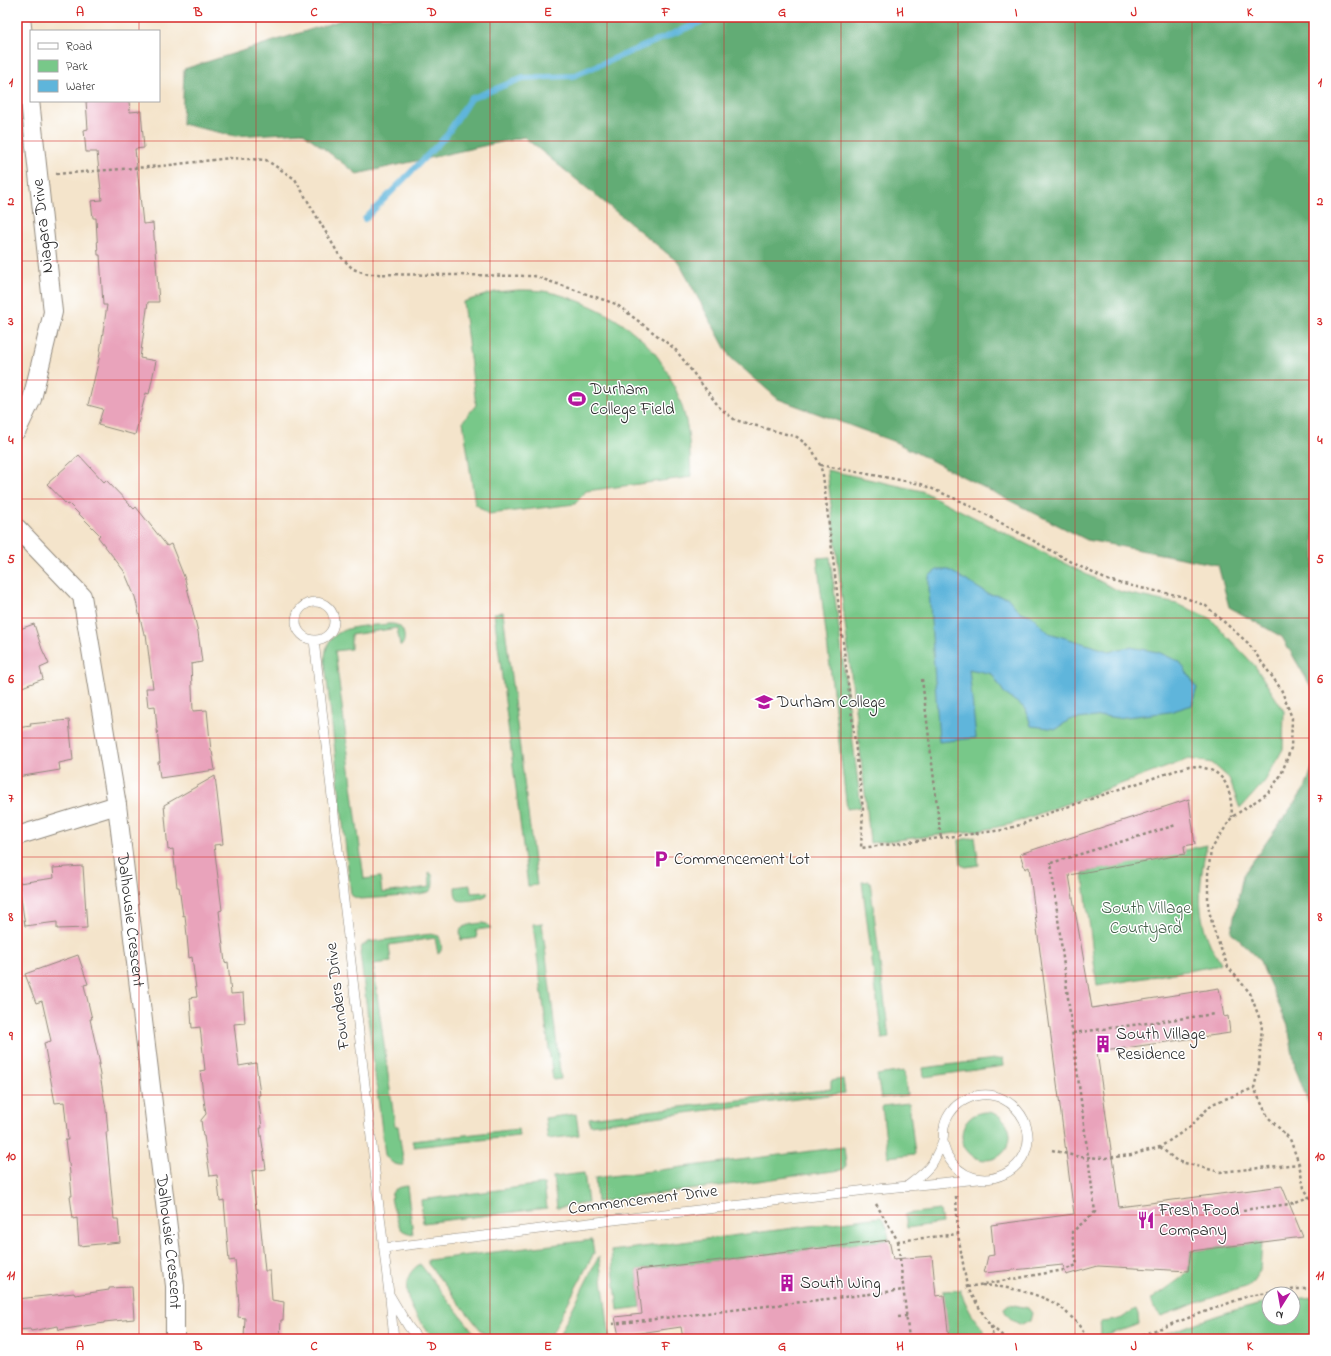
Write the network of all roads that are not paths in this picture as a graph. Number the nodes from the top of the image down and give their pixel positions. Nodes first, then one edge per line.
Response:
1 (21, 17) edge
2 (30, 101) edge
3 (30, 102) edge
4 (17, 430) edge
5 (17, 528) edge
6 (314, 640) junction
7 (117, 805) junction
8 (17, 836) edge
9 (943, 1141) junction
10 (978, 1179) junction
11 (906, 1187) junction
12 (384, 1248) junction
13 (390, 1294) junction
14 (175, 1339) edge
15 (394, 1339) edge
16 (418, 1339) edge

1 - 2 street, Niagara Drive
3 - 4 street, Niagara Drive
5 - 7 street, Dalhousie Crescent
6 - 6 lane
6 - 12 lane, Founders Drive
7 - 8 street
7 - 14 street, Dalhousie Crescent
9 - 10 lane, Commencement Drive
9 - 10 lane, Commencement Drive
9 - 11 lane, Commencement Drive
10 - 11 lane, Commencement Drive
11 - 12 lane, Commencement Drive
12 - 13 lane, Founders Drive
13 - 15 lane
13 - 16 lane, Founders Drive

